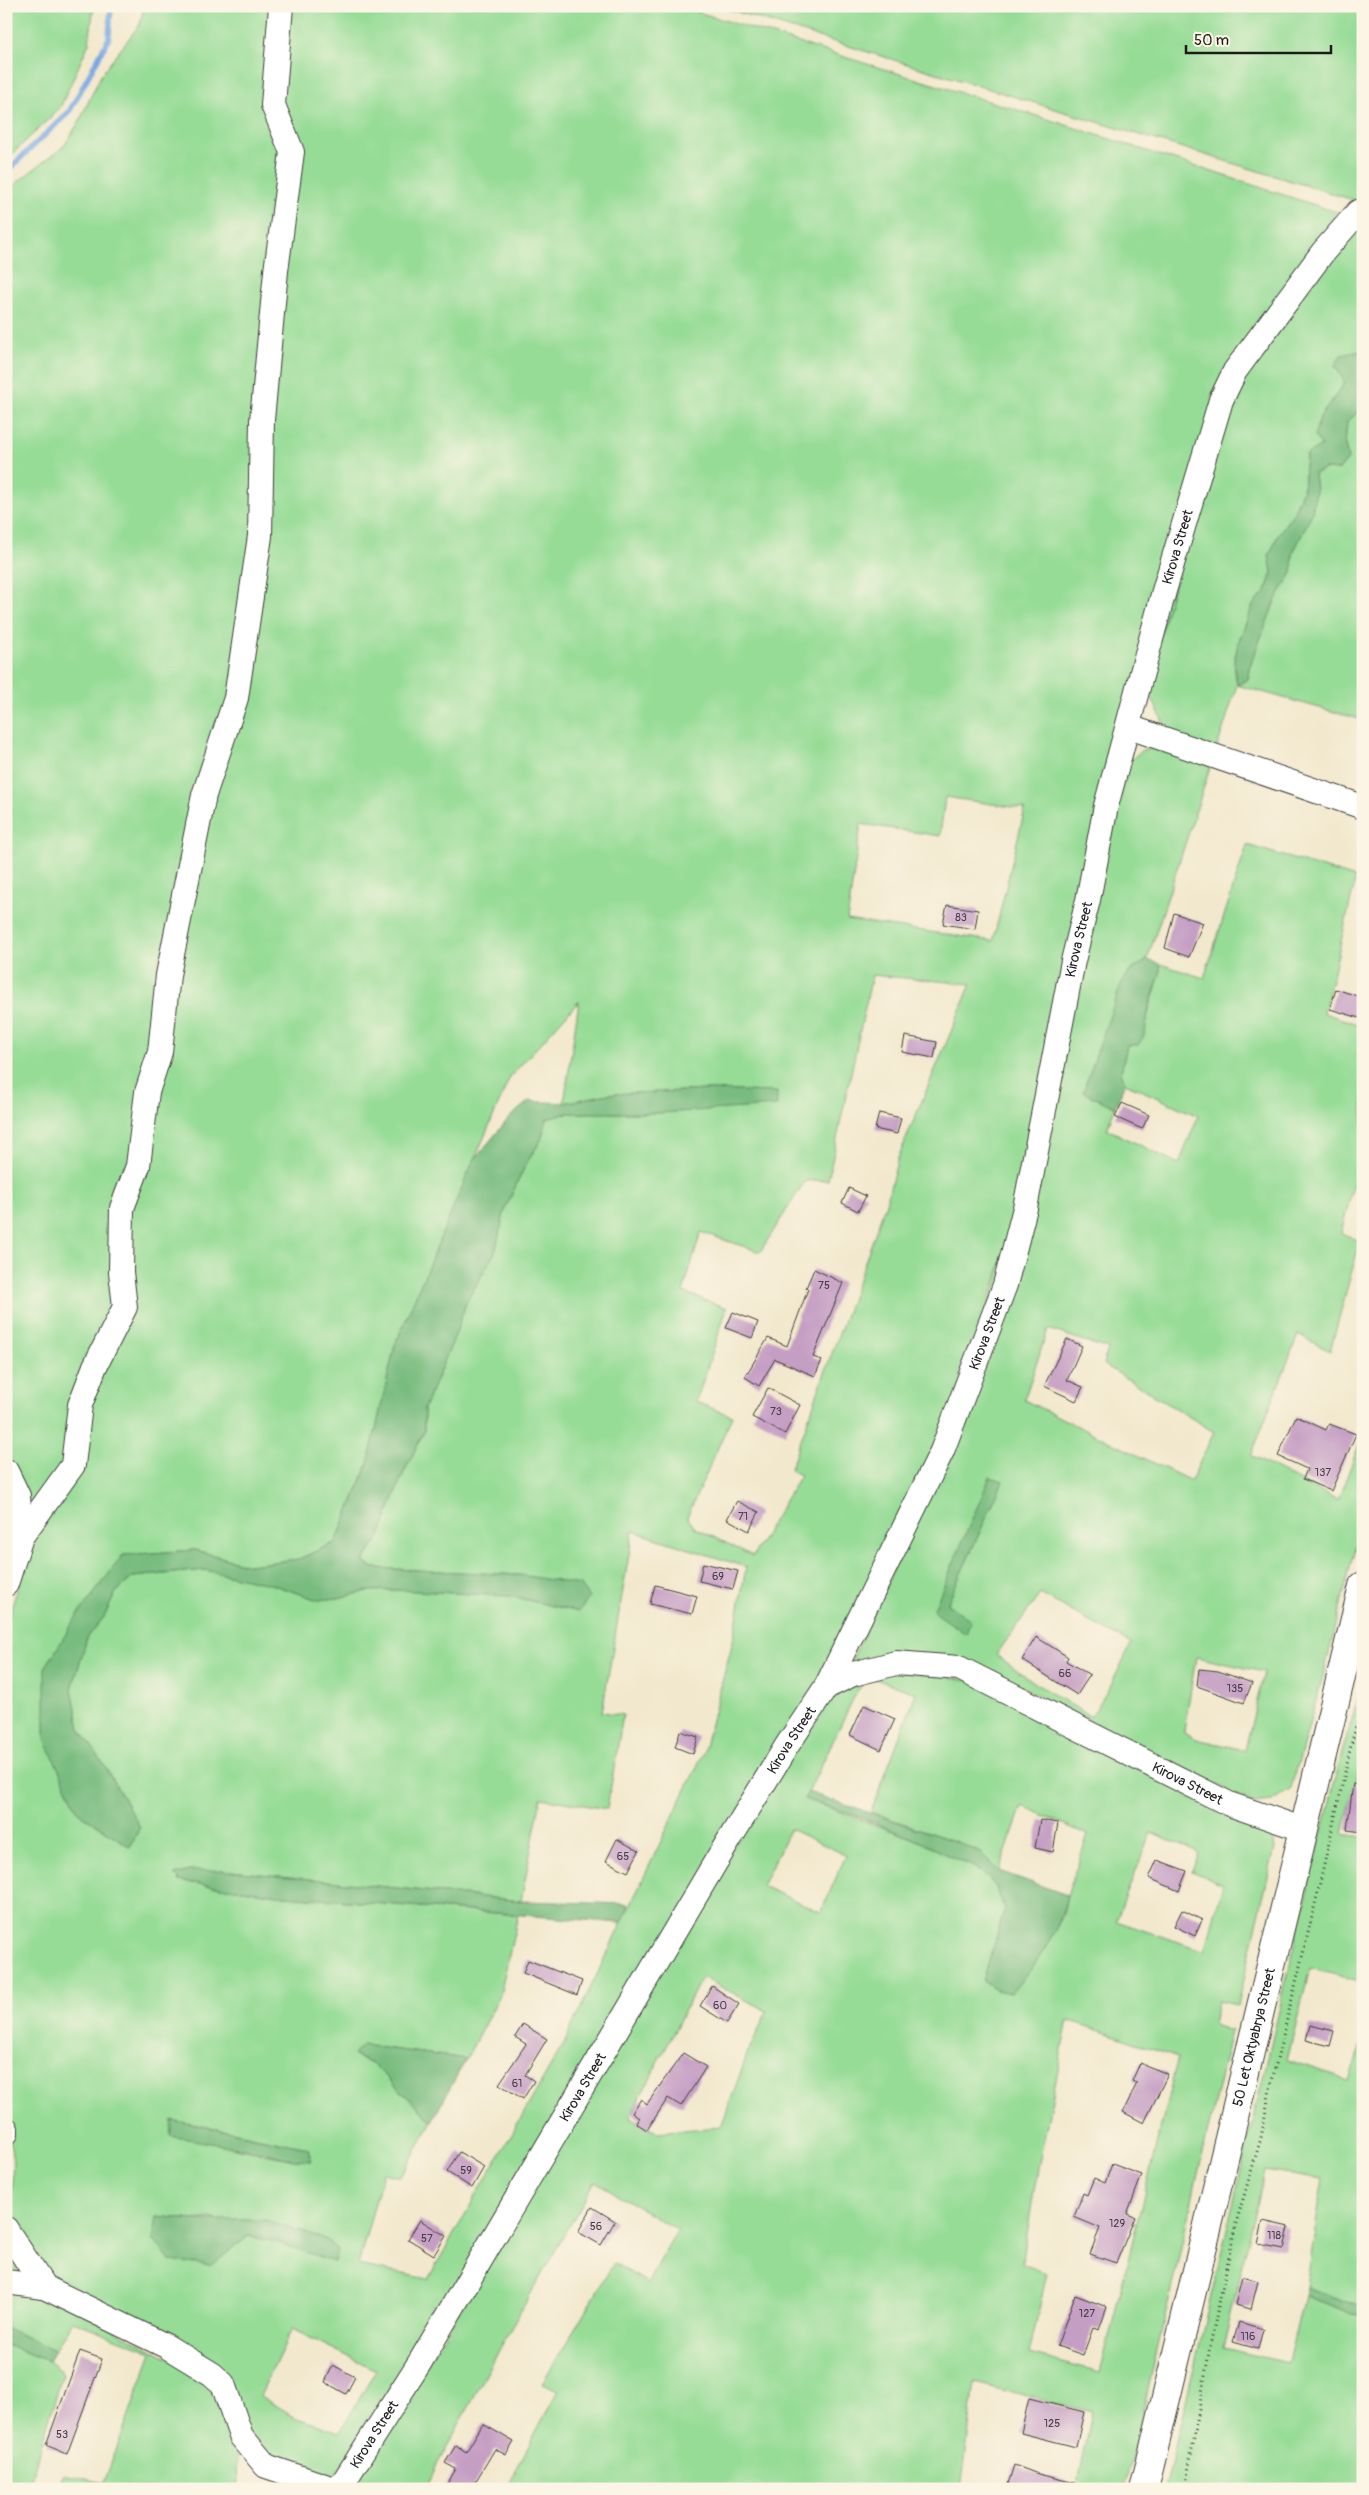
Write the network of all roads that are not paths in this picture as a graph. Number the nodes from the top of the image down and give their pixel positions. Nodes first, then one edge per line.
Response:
1 (281, 6) edge
2 (1358, 212) dead end
3 (1128, 727) junction
4 (1363, 807) edge
5 (6, 1471) edge
6 (21, 1537) junction
7 (6, 1584) edge
8 (1363, 1586) edge
9 (1355, 1649) edge
10 (826, 1687) junction
11 (1302, 1829) junction
12 (6, 2129) edge
13 (6, 2133) edge
14 (6, 2229) edge
15 (6, 2282) edge
16 (44, 2287) junction
17 (334, 2489) edge
18 (339, 2489) edge
19 (1144, 2489) edge

1 - 6 street
2 - 3 street, Kirova Street
3 - 4 street
3 - 10 street, Kirova Street
5 - 6 street
6 - 7 street
8 - 9 main road, 50 Let Oktyabrya Street
9 - 11 main road, 50 Let Oktyabrya Street
10 - 11 street, Kirova Street
10 - 18 street, Kirova Street
11 - 19 main road, 50 Let Oktyabrya Street
12 - 13 street
14 - 16 street
15 - 16 street
16 - 17 street

